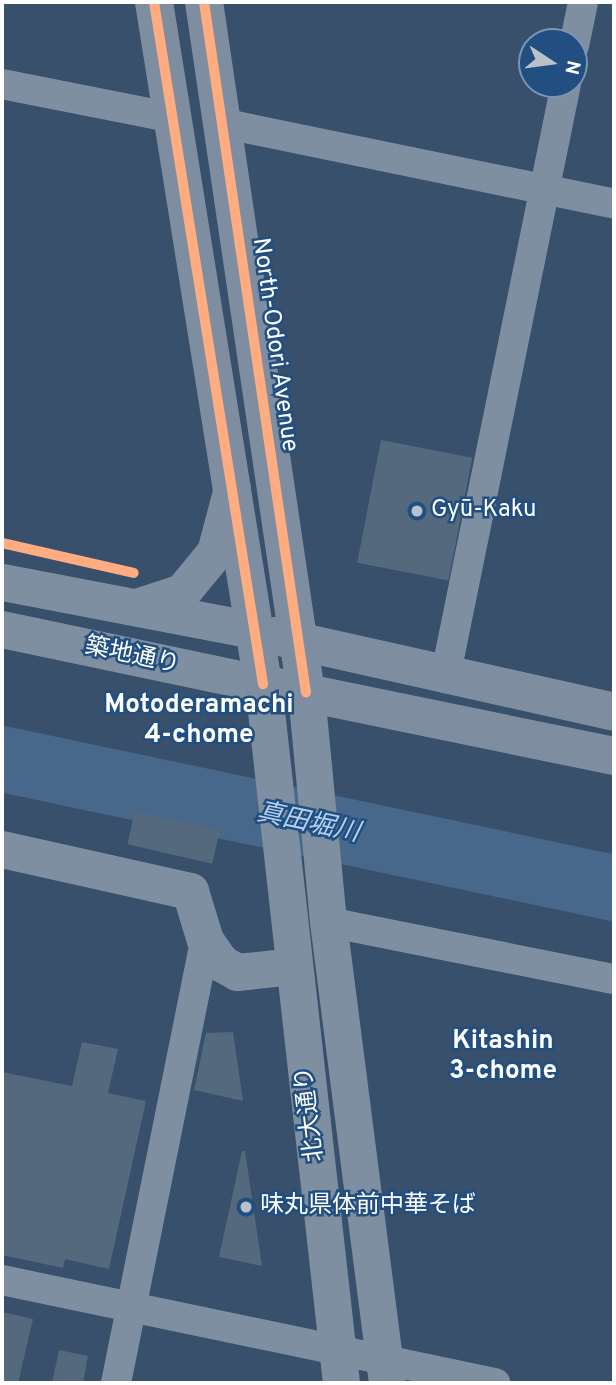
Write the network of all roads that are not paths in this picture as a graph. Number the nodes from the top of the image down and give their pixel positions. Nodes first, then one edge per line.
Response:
1 (154, 2) edge
2 (204, 2) edge
3 (583, 2) edge
4 (578, 28) edge
5 (2, 84) edge
6 (563, 98) edge
7 (169, 117) junction
8 (221, 123) junction
9 (544, 189) junction
10 (614, 204) edge
11 (233, 486) junction
12 (2, 582) edge
13 (132, 609) junction
14 (2, 629) edge
15 (253, 631) junction
16 (298, 641) junction
17 (445, 678) junction
18 (263, 684) junction
19 (306, 693) junction
20 (614, 712) edge
21 (614, 756) edge
22 (2, 849) edge
23 (328, 922) junction
24 (205, 940) junction
25 (293, 966) junction
26 (614, 979) edge
27 (2, 1280) edge
28 (130, 1307) junction
29 (339, 1367) edge
30 (386, 1372) edge
31 (116, 1383) edge
32 (495, 1383) edge

1 - 7 highway
2 - 8 highway, North-Odori Avenue
3 - 4 street
5 - 7 street
6 - 9 street
7 - 11 highway
8 - 9 street
8 - 16 highway, North-Odori Avenue
9 - 10 street
9 - 17 street
11 - 13 street
11 - 15 highway
12 - 13 street, 築地通り
13 - 15 street, 築地通り
14 - 18 street, 築地通り
15 - 16 highway
15 - 18 highway
16 - 17 highway
16 - 19 highway, North-Odori Avenue
17 - 20 highway
18 - 19 highway
18 - 25 street, 北大通り
19 - 21 highway
19 - 23 street, 北大通り
22 - 24 street
23 - 26 street
23 - 30 street, 北大通り
24 - 25 street
24 - 28 street
25 - 29 street, 北大通り
27 - 28 street
28 - 29 street
28 - 31 street
29 - 30 street
30 - 32 street

